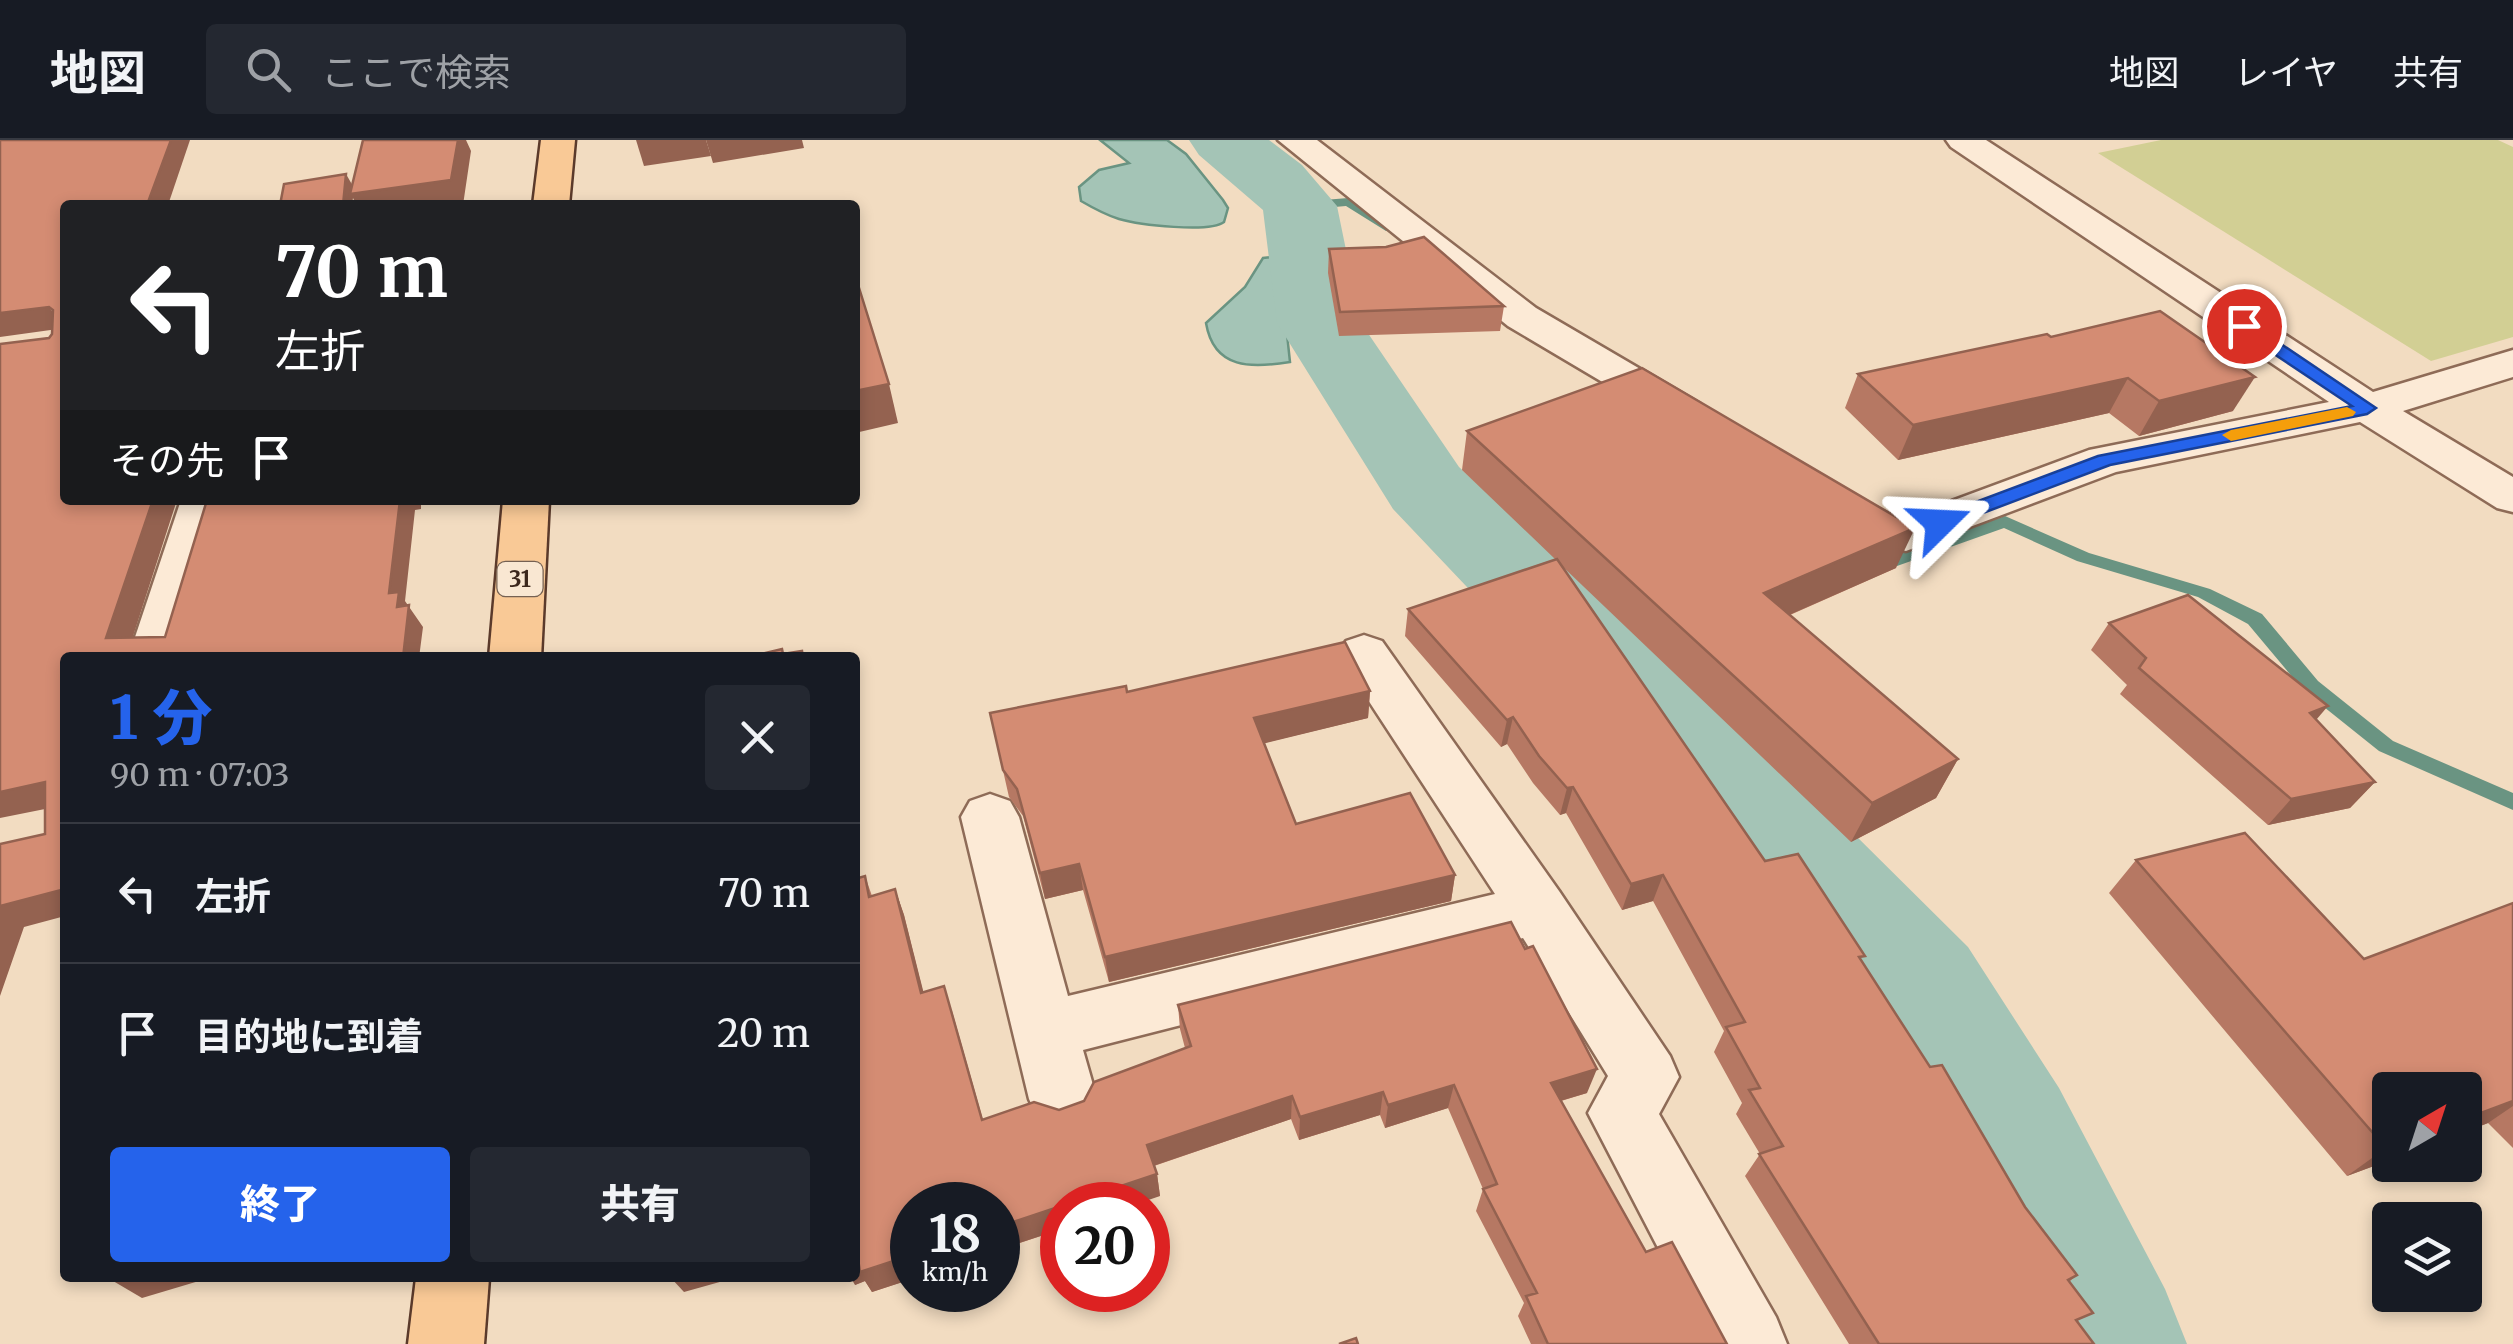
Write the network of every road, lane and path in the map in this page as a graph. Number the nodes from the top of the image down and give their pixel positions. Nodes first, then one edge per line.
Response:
1 (558, 140) edge
2 (1295, 140) edge
3 (1962, 140) edge
4 (552, 200) edge
5 (2513, 363) edge
6 (2367, 408) junction
7 (1715, 432) edge
8 (1816, 494) edge
9 (2513, 497) edge
10 (202, 505) edge
11 (526, 505) edge
12 (156, 652) edge
13 (515, 652) edge
14 (1364, 654) dead end
15 (990, 817) dead end
16 (1538, 909) junction
17 (1046, 1030) junction
18 (1063, 1098) dead end
19 (453, 1282) edge
20 (446, 1344) edge
21 (1749, 1344) edge

1 - 4 main road
2 - 7 street
3 - 6 street
5 - 6 street
6 - 8 street
6 - 9 street
10 - 12 street
11 - 13 main road, 31
14 - 16 street
15 - 17 street
16 - 17 street
16 - 21 street
17 - 18 street
19 - 20 main road

